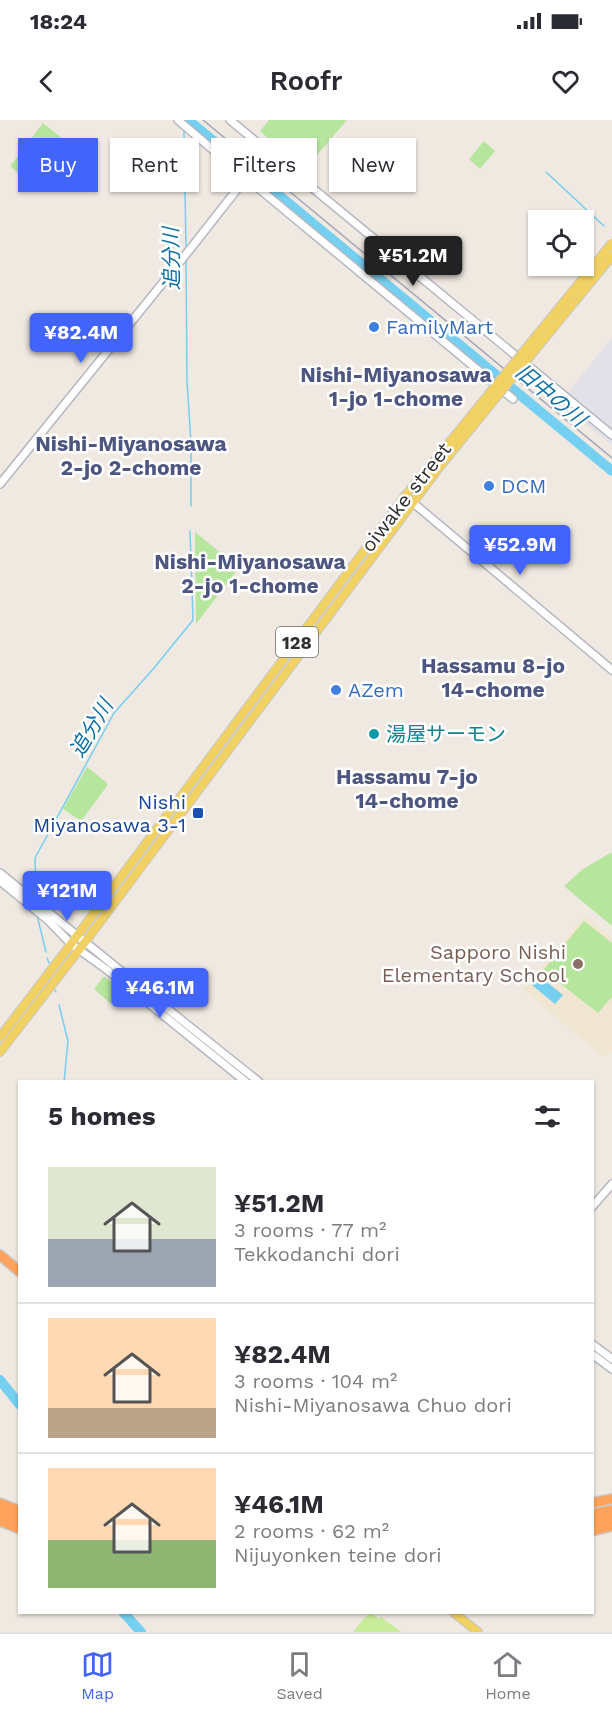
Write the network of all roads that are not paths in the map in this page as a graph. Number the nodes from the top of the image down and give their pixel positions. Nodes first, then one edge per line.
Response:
1 (231, 120) edge
2 (182, 123) edge
3 (211, 148) edge
4 (235, 192) edge
5 (263, 192) edge
6 (612, 243) edge
7 (612, 256) edge
8 (513, 399) dead end
9 (612, 435) edge
10 (438, 463) junction
11 (0, 484) edge
12 (405, 496) junction
13 (412, 502) junction
14 (612, 670) edge
15 (0, 873) edge
16 (0, 881) edge
17 (77, 936) junction
18 (85, 942) junction
19 (71, 944) junction
20 (79, 950) junction
21 (0, 1036) edge
22 (0, 1052) edge
23 (244, 1080) edge
24 (258, 1080) edge
25 (612, 1184) edge
26 (594, 1205) edge
27 (0, 1248) edge
28 (0, 1256) edge
29 (18, 1262) edge
30 (18, 1270) edge
31 (594, 1346) edge
32 (594, 1356) edge
33 (612, 1359) edge
34 (612, 1369) edge
35 (612, 1498) edge
36 (594, 1502) edge
37 (0, 1503) edge
38 (18, 1510) edge
39 (612, 1510) edge
40 (0, 1512) edge
41 (594, 1514) edge
42 (612, 1518) edge
43 (18, 1519) edge
44 (0, 1521) edge
45 (594, 1522) edge
46 (612, 1526) edge
47 (18, 1528) edge
48 (594, 1530) edge
49 (456, 1614) edge
50 (478, 1632) edge

1 - 9 street
2 - 3 street
4 - 11 street
5 - 8 street
6 - 10 main road, oiwake street / 128, bridge
7 - 10 main road, oiwake street / 128, bridge
10 - 12 main road, oiwake street / 128
10 - 13 main road, oiwake street / 128
12 - 13 street
12 - 17 main road, oiwake street / 128
13 - 14 street
13 - 18 main road, oiwake street / 128
15 - 17 street
16 - 19 street
17 - 18 street
17 - 19 main road, 128
18 - 20 main road, 128
18 - 24 street
19 - 20 street
19 - 21 main road, 128
20 - 22 main road, 128
20 - 23 street
25 - 26 street
27 - 29 highway
28 - 30 highway
31 - 33 street
32 - 34 street
35 - 36 highway
37 - 38 highway
39 - 41 highway
40 - 43 highway
42 - 45 highway
44 - 47 highway
46 - 48 highway
49 - 50 main road

